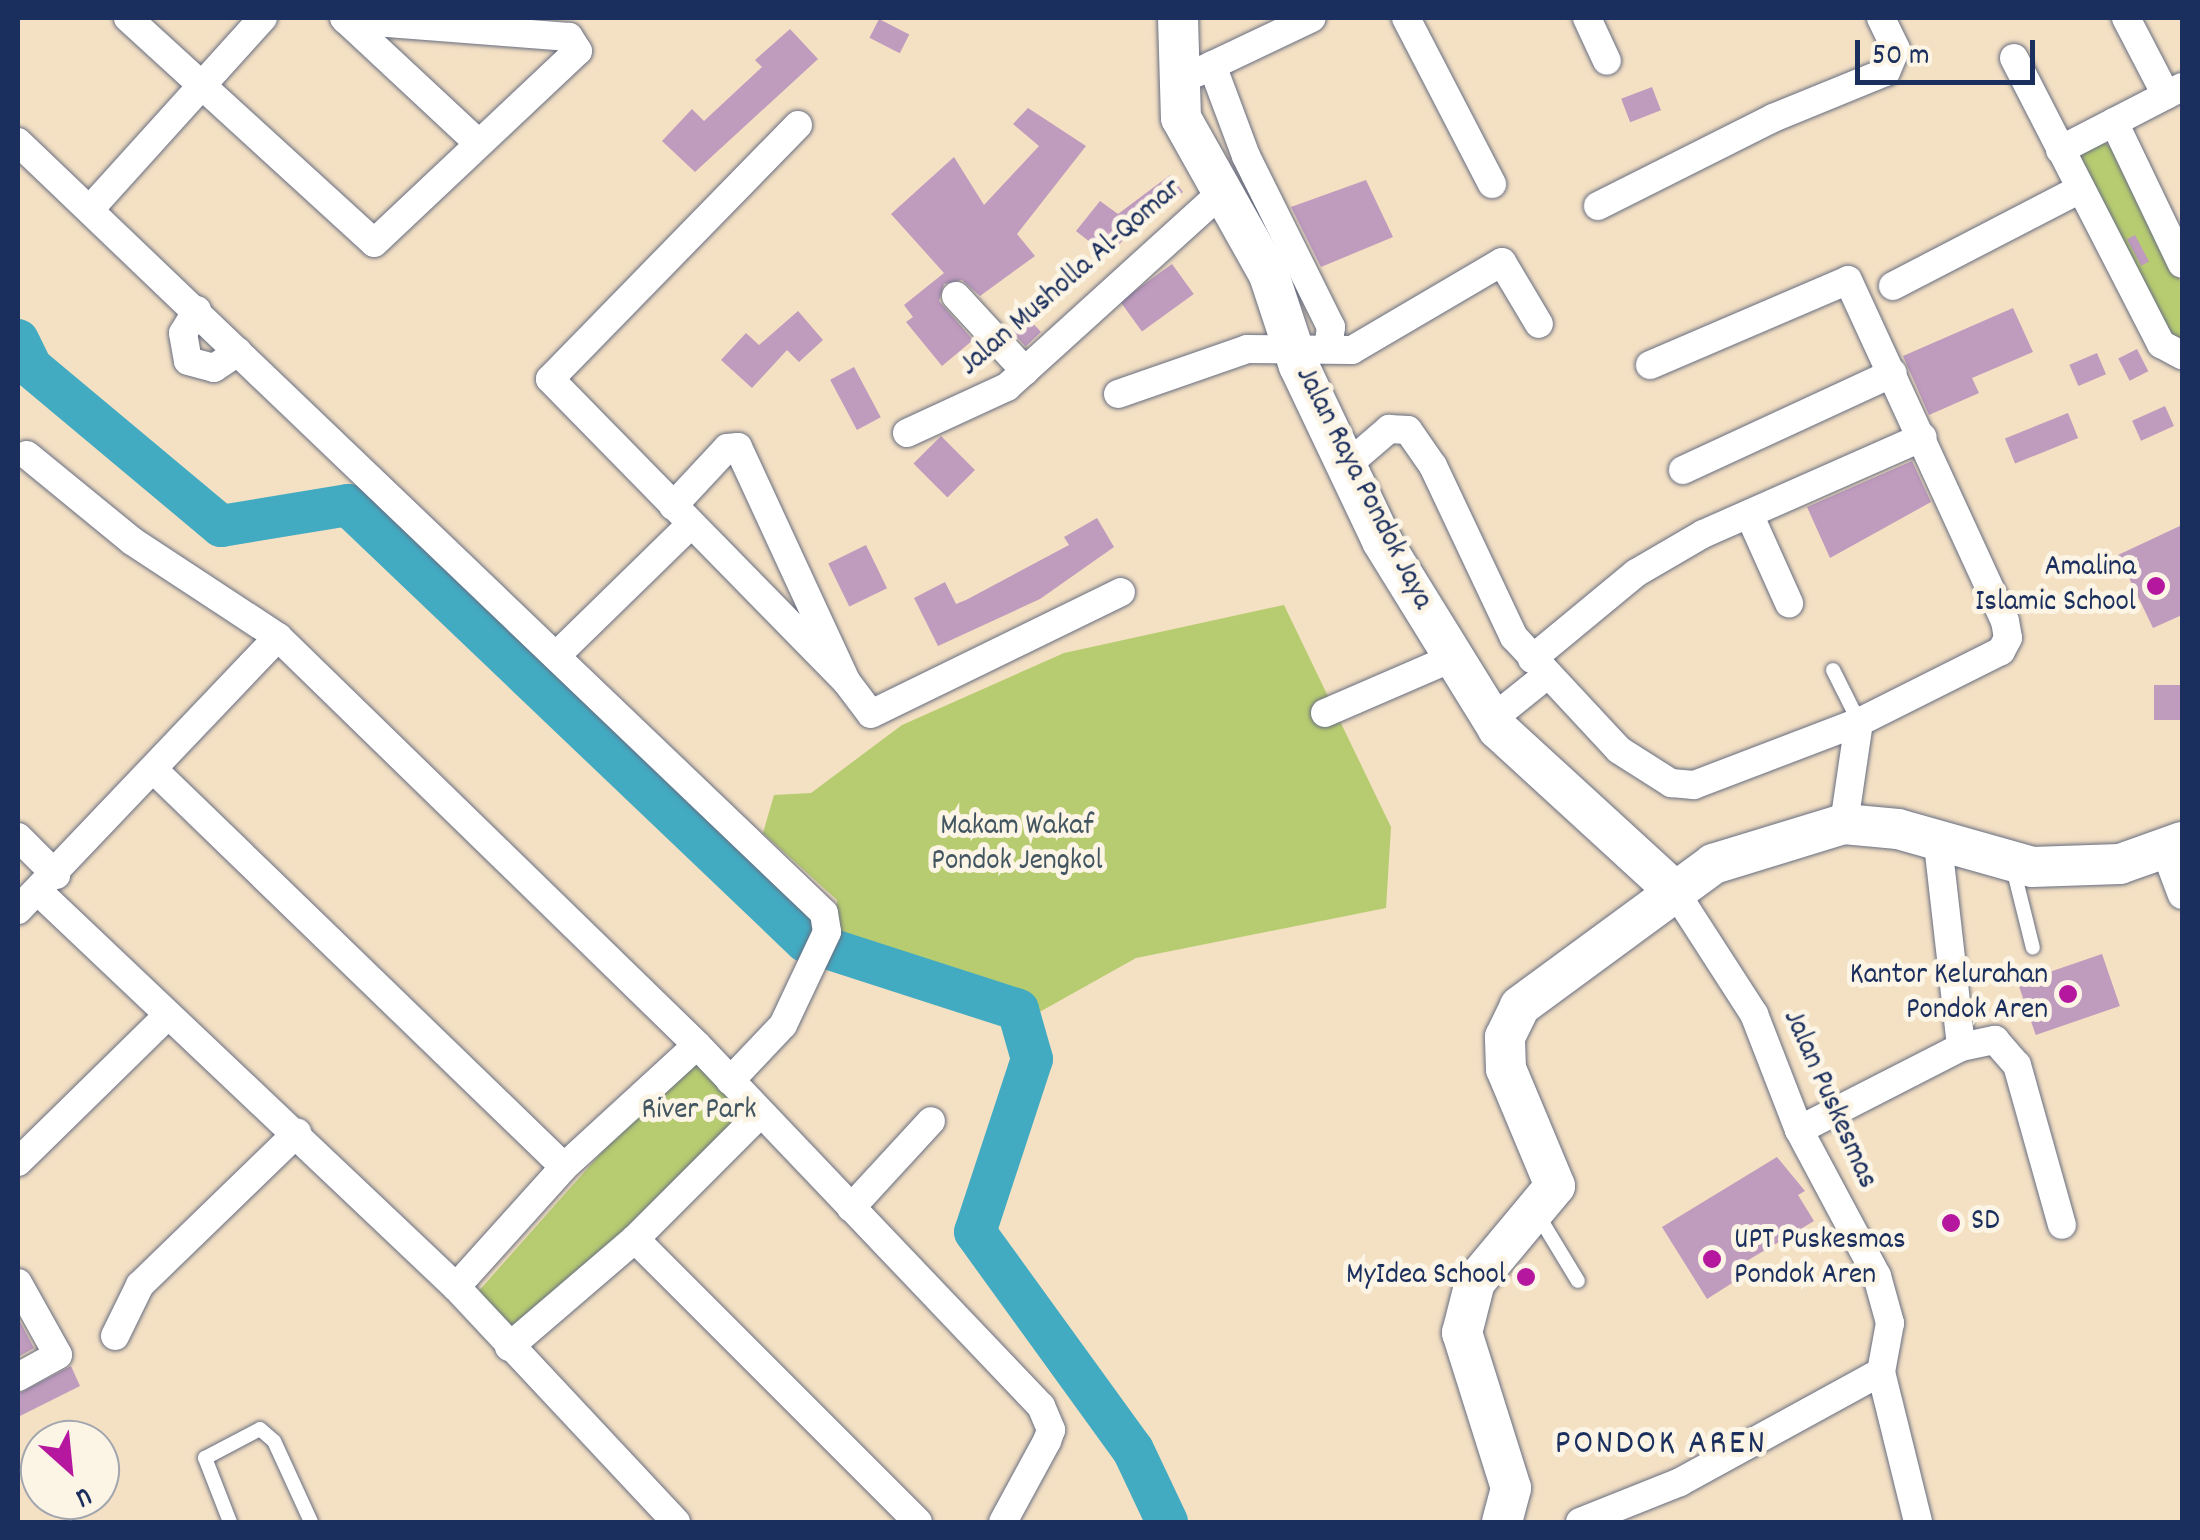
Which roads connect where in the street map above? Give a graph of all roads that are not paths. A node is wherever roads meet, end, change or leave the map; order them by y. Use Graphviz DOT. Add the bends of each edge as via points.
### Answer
graph roads {
  1 [pos="128,18"];
  2 [pos="264,18"];
  3 [pos="1178,18"];
  4 [pos="1312,18"];
  5 [pos="1406,18"];
  6 [pos="1587,18"];
  7 [pos="1881,18"];
  8 [pos="2126,18"];
  9 [pos="345,19"];
  10 [pos="2014,58"];
  11 [pos="1607,61"];
  12 [pos="1190,80"];
  13 [pos="202,82"];
  14 [pos="2174,91"];
  15 [pos="2114,122"];
  16 [pos="798,125"];
  17 [pos="18,142"];
  18 [pos="478,144"];
  19 [pos="2060,150"];
  20 [pos="1492,184"];
  21 [pos="2080,189"];
  22 [pos="1222,191"];
  23 [pos="1598,206"];
  24 [pos="92,207"];
  25 [pos="2174,225"];
  26 [pos="2182,264"];
  27 [pos="1894,286"];
  28 [pos="956,296"];
  29 [pos="196,310"];
  30 [pos="1539,324"];
  31 [pos="1309,347"];
  32 [pos="238,352"];
  33 [pos="2182,355"];
  34 [pos="1650,365"];
  35 [pos="1025,371"];
  36 [pos="1893,373"];
  37 [pos="1118,394"];
  38 [pos="907,434"];
  39 [pos="1922,437"];
  40 [pos="26,455"];
  41 [pos="1346,466"];
  42 [pos="1683,470"];
  43 [pos="1749,514"];
  44 [pos="681,516"];
  45 [pos="1121,592"];
  46 [pos="1789,603"];
  47 [pos="278,638"];
  48 [pos="559,653"];
  49 [pos="1450,658"];
  50 [pos="1540,667"];
  51 [pos="1833,670"];
  52 [pos="846,681"];
  53 [pos="1325,713"];
  54 [pos="1491,720"];
  55 [pos="1860,722"];
  56 [pos="155,770"];
  57 [pos="1848,805"];
  58 [pos="18,837"];
  59 [pos="1938,844"];
  60 [pos="2174,846"];
  61 [pos="2012,862"];
  62 [pos="48,884"];
  63 [pos="1674,890"];
  64 [pos="2182,895"];
  65 [pos="18,910"];
  66 [pos="2033,948"];
  67 [pos="168,1014"];
  68 [pos="697,1045"];
  69 [pos="1961,1047"];
  70 [pos="730,1081"];
  71 [pos="761,1113"];
  72 [pos="931,1122"];
  73 [pos="1799,1130"];
  74 [pos="297,1133"];
  75 [pos="18,1162"];
  76 [pos="564,1167"];
  77 [pos="852,1208"];
  78 [pos="1537,1214"];
  79 [pos="2062,1225"];
  80 [pos="635,1239"];
  81 [pos="1578,1281"];
  82 [pos="18,1283"];
  83 [pos="456,1287"];
  84 [pos="115,1336"];
  85 [pos="509,1347"];
  86 [pos="1881,1372"];
  87 [pos="18,1377"];
  88 [pos="230,1522"];
  89 [pos="312,1522"];
  90 [pos="676,1522"];
  91 [pos="918,1522"];
  92 [pos="1003,1522"];
  93 [pos="1504,1522"];
  94 [pos="1580,1522"];
  95 [pos="1918,1522"];
  1 -- 13 [label="street"];
  2 -- 13 [label="street"];
  3 -- 12 [label="main road, Jalan Raya Pondok Jaya"];
  4 -- 12 [label="street"];
  5 -- 20 [label="street"];
  6 -- 11 [label="street"];
  7 -- 23 [label="street" via="1896,50 1886,72 1773,118"];
  8 -- 14 [label="street"];
  9 -- 18 [label="street"];
  9 -- 18 [label="street" via="569,37 578,52 574,60"];
  10 -- 19 [label="street"];
  12 -- 22 [label="main road, Jalan Raya Pondok Jaya" via="1193,142"];
  12 -- 31 [label="street" via="1246,156 1331,327"];
  13 -- 18 [label="street" via="374,244"];
  13 -- 24 [label="street"];
  14 -- 15 [label="street"];
  15 -- 19 [label="street"];
  15 -- 25 [label="street"];
  16 -- 44 [label="street" via="550,379"];
  17 -- 24 [label="street"];
  19 -- 21 [label="street"];
  21 -- 27 [label="street"];
  21 -- 33 [label="street" via="2161,344"];
  22 -- 31 [label="main road, Jalan Raya Pondok Jaya"];
  22 -- 35 [label="street, Jalan Musholla Al-Qomar"];
  24 -- 29 [label="street"];
  25 -- 26 [label="street"];
  28 -- 35 [label="street"];
  29 -- 32 [label="street"];
  29 -- 32 [label="street" via="183,333 188,361 214,368"];
  30 -- 31 [label="street" via="1502,262 1352,350"];
  31 -- 37 [label="street" via="1247,349"];
  31 -- 41 [label="main road, Jalan Raya Pondok Jaya"];
  32 -- 48 [label="street"];
  34 -- 36 [label="street" via="1848,280"];
  35 -- 38 [label="street, Jalan Musholla Al-Qomar" via="986,402 937,416"];
  36 -- 39 [label="street"];
  36 -- 42 [label="street"];
  39 -- 43 [label="street"];
  39 -- 55 [label="street" via="2008,638 2002,651"];
  40 -- 47 [label="street" via="132,541"];
  41 -- 49 [label="main road, Jalan Raya Pondok Jaya"];
  41 -- 50 [label="street" via="1390,429 1408,430 1433,466 1495,600"];
  43 -- 46 [label="street"];
  43 -- 50 [label="street" via="1636,573"];
  44 -- 48 [label="street"];
  44 -- 52 [label="street"];
  44 -- 52 [label="street" via="727,448 738,447"];
  45 -- 52 [label="street" via="880,714 864,708"];
  47 -- 56 [label="street"];
  47 -- 68 [label="street"];
  48 -- 70 [label="street" via="824,913 827,932 793,1007"];
  49 -- 53 [label="street"];
  49 -- 54 [label="main road, Jalan Raya Pondok Jaya"];
  50 -- 54 [label="street"];
  50 -- 55 [label="street" via="1619,750 1671,783 1694,785"];
  51 -- 55 [label="lane"];
  54 -- 63 [label="main road, Jalan Raya Pondok Jaya" via="1546,780"];
  55 -- 57 [label="street"];
  56 -- 62 [label="street"];
  56 -- 76 [label="street"];
  57 -- 59 [label="main road"];
  57 -- 63 [label="main road"];
  58 -- 62 [label="street"];
  59 -- 61 [label="main road"];
  59 -- 69 [label="street"];
  60 -- 61 [label="main road" via="2120,864"];
  60 -- 64 [label="street"];
  61 -- 66 [label="lane"];
  62 -- 65 [label="street"];
  62 -- 67 [label="street"];
  63 -- 73 [label="street, Jalan Puskesmas" via="1754,1014"];
  63 -- 78 [label="main road" via="1520,1006 1510,1022 1506,1069 1554,1176 1551,1196"];
  67 -- 74 [label="street"];
  67 -- 75 [label="street"];
  68 -- 70 [label="street"];
  68 -- 76 [label="street"];
  69 -- 73 [label="street"];
  69 -- 79 [label="street" via="1995,1040 2017,1064"];
  70 -- 71 [label="street"];
  71 -- 77 [label="street"];
  71 -- 80 [label="street"];
  72 -- 77 [label="street"];
  73 -- 86 [label="street, Jalan Puskesmas" via="1886,1299 1890,1323"];
  74 -- 83 [label="street"];
  74 -- 84 [label="street" via="140,1286"];
  76 -- 83 [label="street"];
  77 -- 92 [label="street" via="1048,1418 1048,1441"];
  78 -- 81 [label="lane"];
  78 -- 93 [label="main road" via="1475,1282 1464,1312 1462,1333 1510,1488"];
  80 -- 85 [label="street"];
  80 -- 91 [label="street"];
  82 -- 87 [label="street" via="58,1355"];
  83 -- 85 [label="street"];
  85 -- 90 [label="street"];
  86 -- 94 [label="street" via="1680,1482"];
  86 -- 95 [label="street, Jalan Puskesmas"];
  88 -- 89 [label="lane" via="205,1458 260,1428 274,1441"];
}
